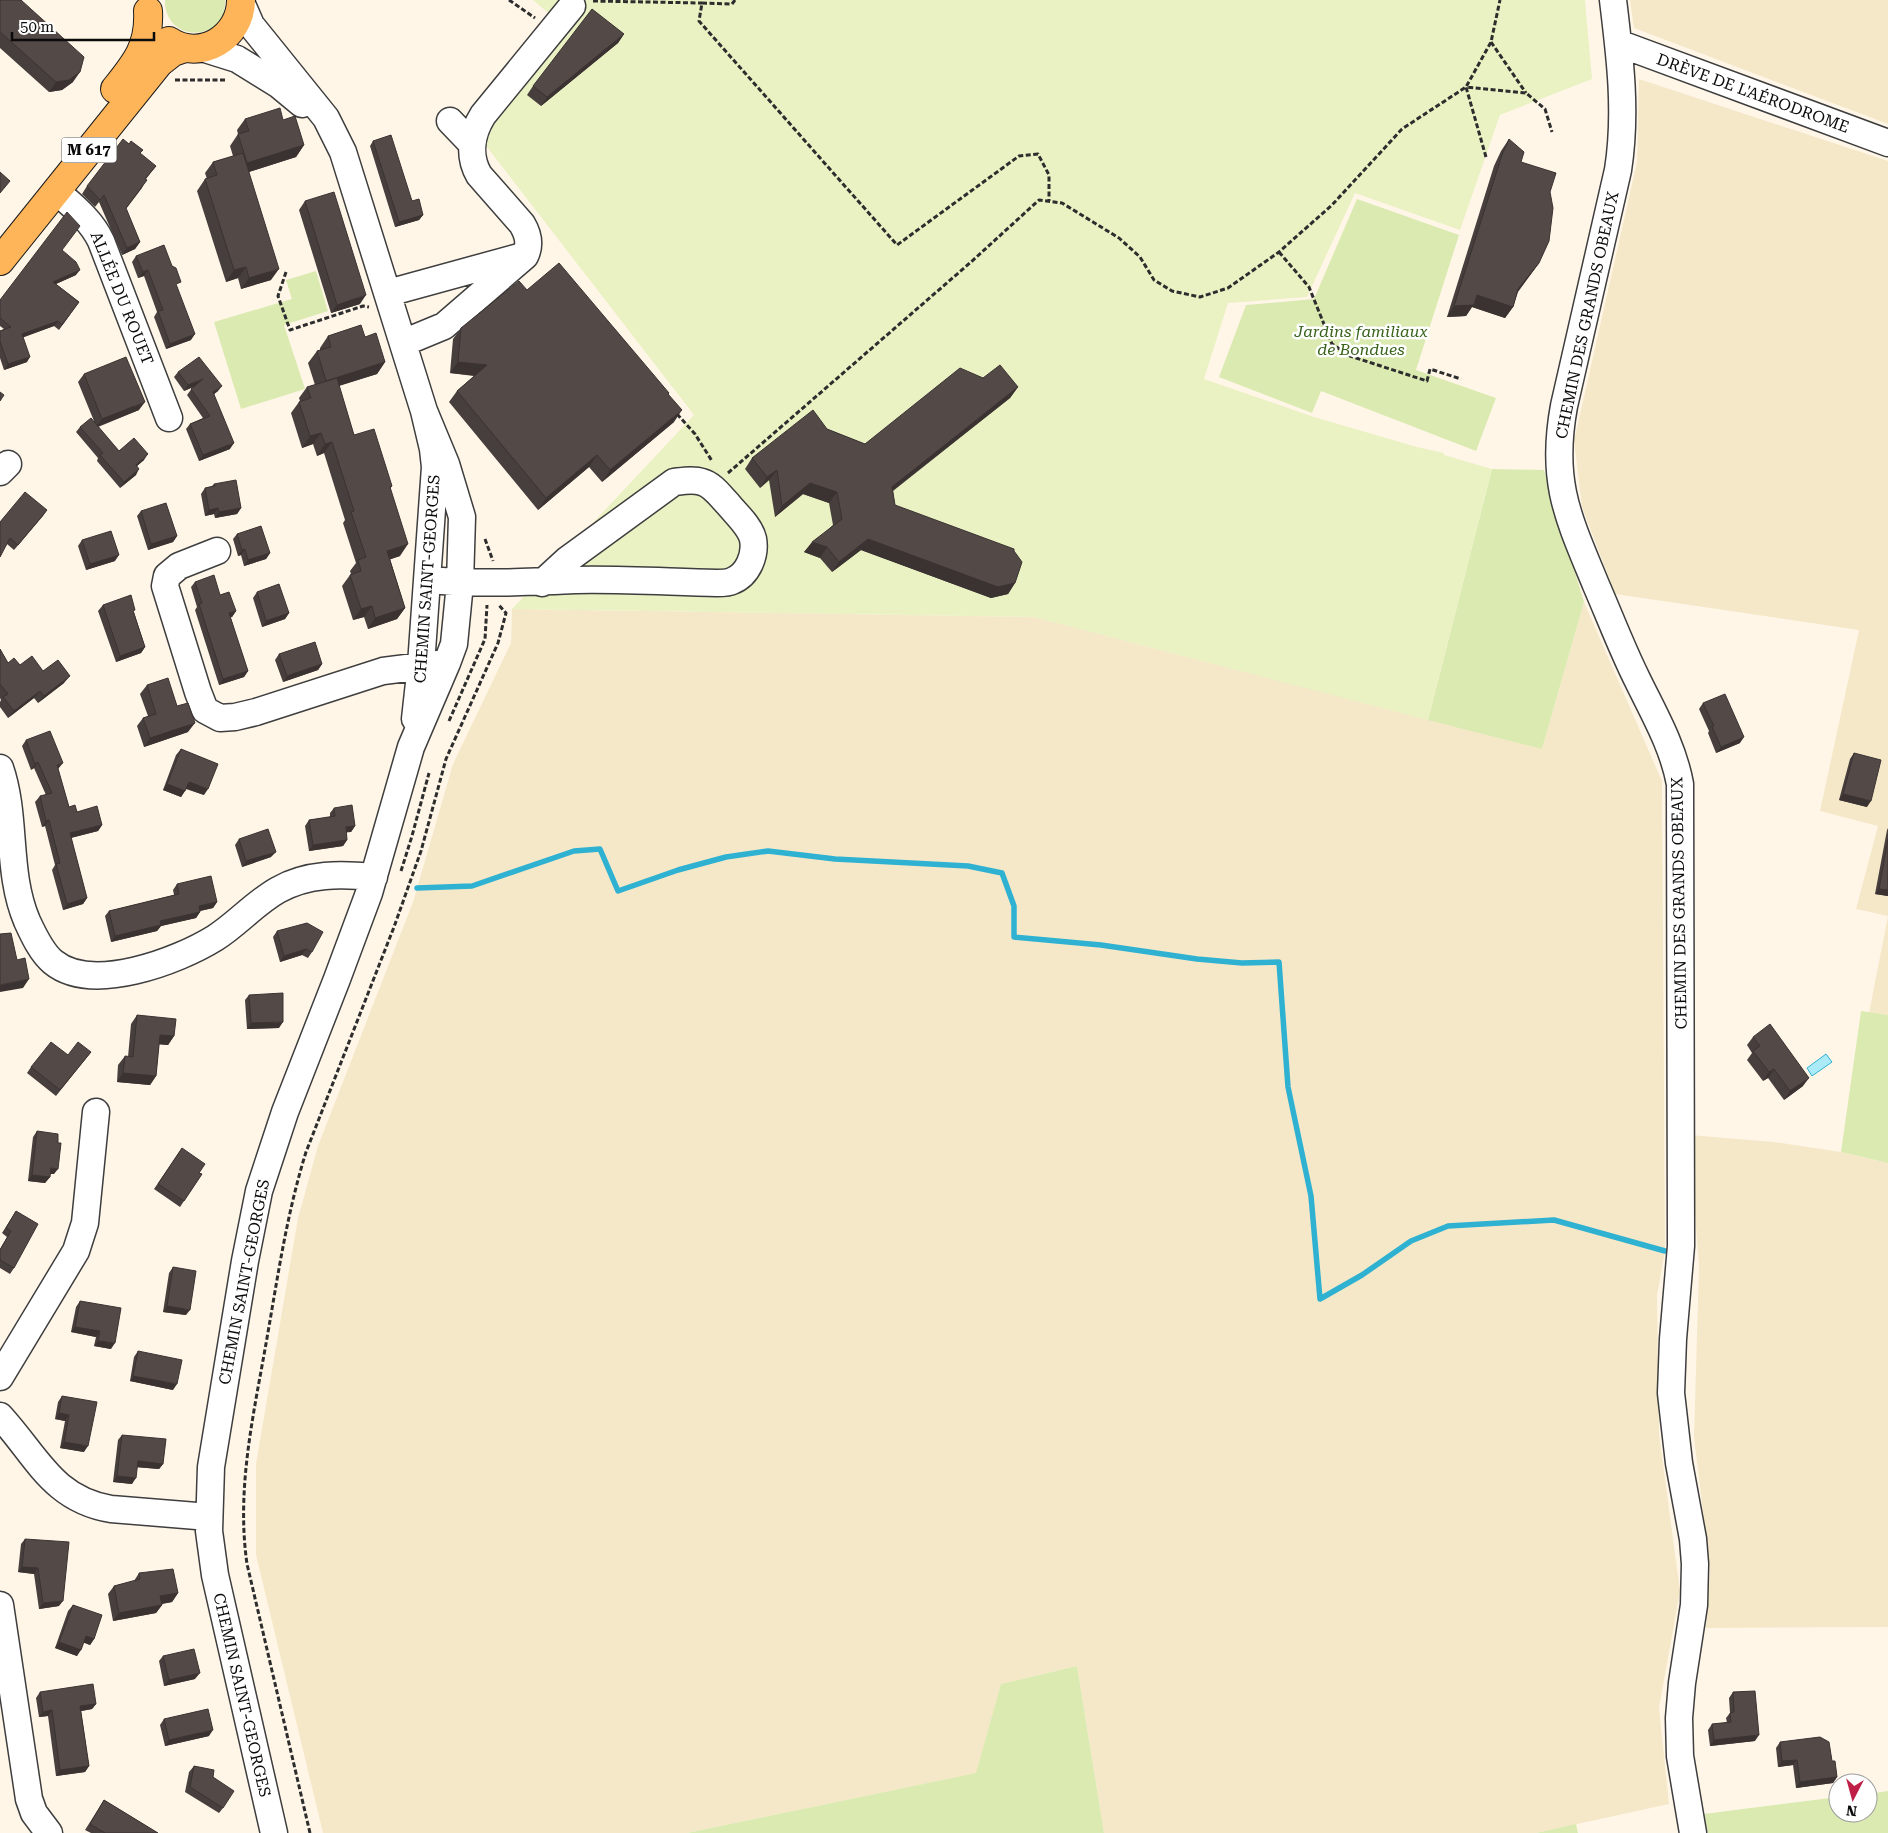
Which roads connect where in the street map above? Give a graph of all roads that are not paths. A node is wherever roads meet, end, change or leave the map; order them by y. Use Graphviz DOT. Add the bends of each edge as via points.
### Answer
graph roads {
  1 [pos="1613,0"];
  2 [pos="241,1"];
  3 [pos="148,4"];
  4 [pos="572,6"];
  5 [pos="1618,43"];
  6 [pos="194,48"];
  7 [pos="450,122"];
  8 [pos="1888,143"];
  9 [pos="472,144"];
  10 [pos="343,152"];
  11 [pos="56,191"];
  12 [pos="0,238"];
  13 [pos="525,256"];
  14 [pos="0,261"];
  15 [pos="390,300"];
  16 [pos="403,343"];
  17 [pos="424,411"];
  18 [pos="169,418"];
  19 [pos="217,551"];
  20 [pos="427,580"];
  21 [pos="460,582"];
  22 [pos="542,583"];
  23 [pos="447,663"];
  24 [pos="421,665"];
  25 [pos="411,748"];
  26 [pos="0,768"];
  27 [pos="374,876"];
  28 [pos="96,1112"];
  29 [pos="0,1377"];
  30 [pos="0,1416"];
  31 [pos="209,1517"];
  32 [pos="0,1605"];
  33 [pos="7,1698"];
  34 [pos="49,1833"];
  35 [pos="274,1833"];
  36 [pos="1693,1833"];
  1 -- 5 [label="street, CHEMIN DES GRANDS OBEAUX"];
  2 -- 6 [label="main road" via="239,16 222,40"];
  2 -- 10 [label="street, CHEMIN SAINT-GEORGES" via="250,25 326,118"];
  3 -- 6 [label="main road" via="153,24 161,35 172,43"];
  3 -- 12 [label="main road, M 617" via="147,37 138,58"];
  4 -- 9 [label="street" via="483,115"];
  5 -- 8 [label="street, DRÈVE DE L'AÉRODROME"];
  5 -- 36 [label="street, CHEMIN DES GRANDS OBEAUX" via="1623,109 1621,153 1564,406 1558,461 1569,520 1626,656 1671,748 1680,784 1681,1239 1672,1339 1671,1393 1695,1564 1694,1612 1678,1718 1680,1756"];
  6 -- 10 [label="street, CHEMIN SAINT-GEORGES" via="233,56 279,85 302,104"];
  6 -- 11 [label="main road, M 617" via="169,55"];
  7 -- 9 [label="street"];
  9 -- 13 [label="street" via="474,167 526,232"];
  10 -- 15 [label="street, CHEMIN SAINT-GEORGES"];
  11 -- 14 [label="main road, M 617"];
  11 -- 18 [label="street, ALLÉE DU ROUET" via="88,220 98,234"];
  13 -- 15 [label="street"];
  13 -- 16 [label="street" via="444,326"];
  15 -- 16 [label="street, CHEMIN SAINT-GEORGES"];
  16 -- 17 [label="street, CHEMIN SAINT-GEORGES"];
  17 -- 20 [label="street, CHEMIN SAINT-GEORGES" via="435,467"];
  17 -- 21 [label="street, CHEMIN SAINT-GEORGES" via="446,464 462,517"];
  19 -- 24 [label="street" via="179,566 167,576 165,586 205,710 220,718 235,717 383,671"];
  20 -- 21 [label="street"];
  20 -- 24 [label="street, CHEMIN SAINT-GEORGES"];
  21 -- 22 [label="street"];
  21 -- 23 [label="street, CHEMIN SAINT-GEORGES" via="455,636"];
  22 -- 22 [label="street" via="576,580 731,582 742,576 752,558 753,538 718,483 674,482 567,560"];
  23 -- 24 [label="street"];
  23 -- 25 [label="street, CHEMIN SAINT-GEORGES"];
  24 -- 25 [label="street, CHEMIN SAINT-GEORGES"];
  25 -- 27 [label="street, CHEMIN SAINT-GEORGES"];
  26 -- 27 [label="street" via="9,806 16,885 27,920 53,962 66,970 97,975 137,970 216,938 262,900 292,883 329,874"];
  27 -- 31 [label="street, CHEMIN SAINT-GEORGES" via="284,1112 259,1191 215,1434"];
  28 -- 29 [label="street" via="81,1239"];
  30 -- 31 [label="street" via="50,1479 81,1501 111,1509"];
  31 -- 35 [label="street, CHEMIN SAINT-GEORGES" via="220,1600"];
  32 -- 33 [label="street"];
  33 -- 34 [label="street" via="29,1799 34,1813"];
}
